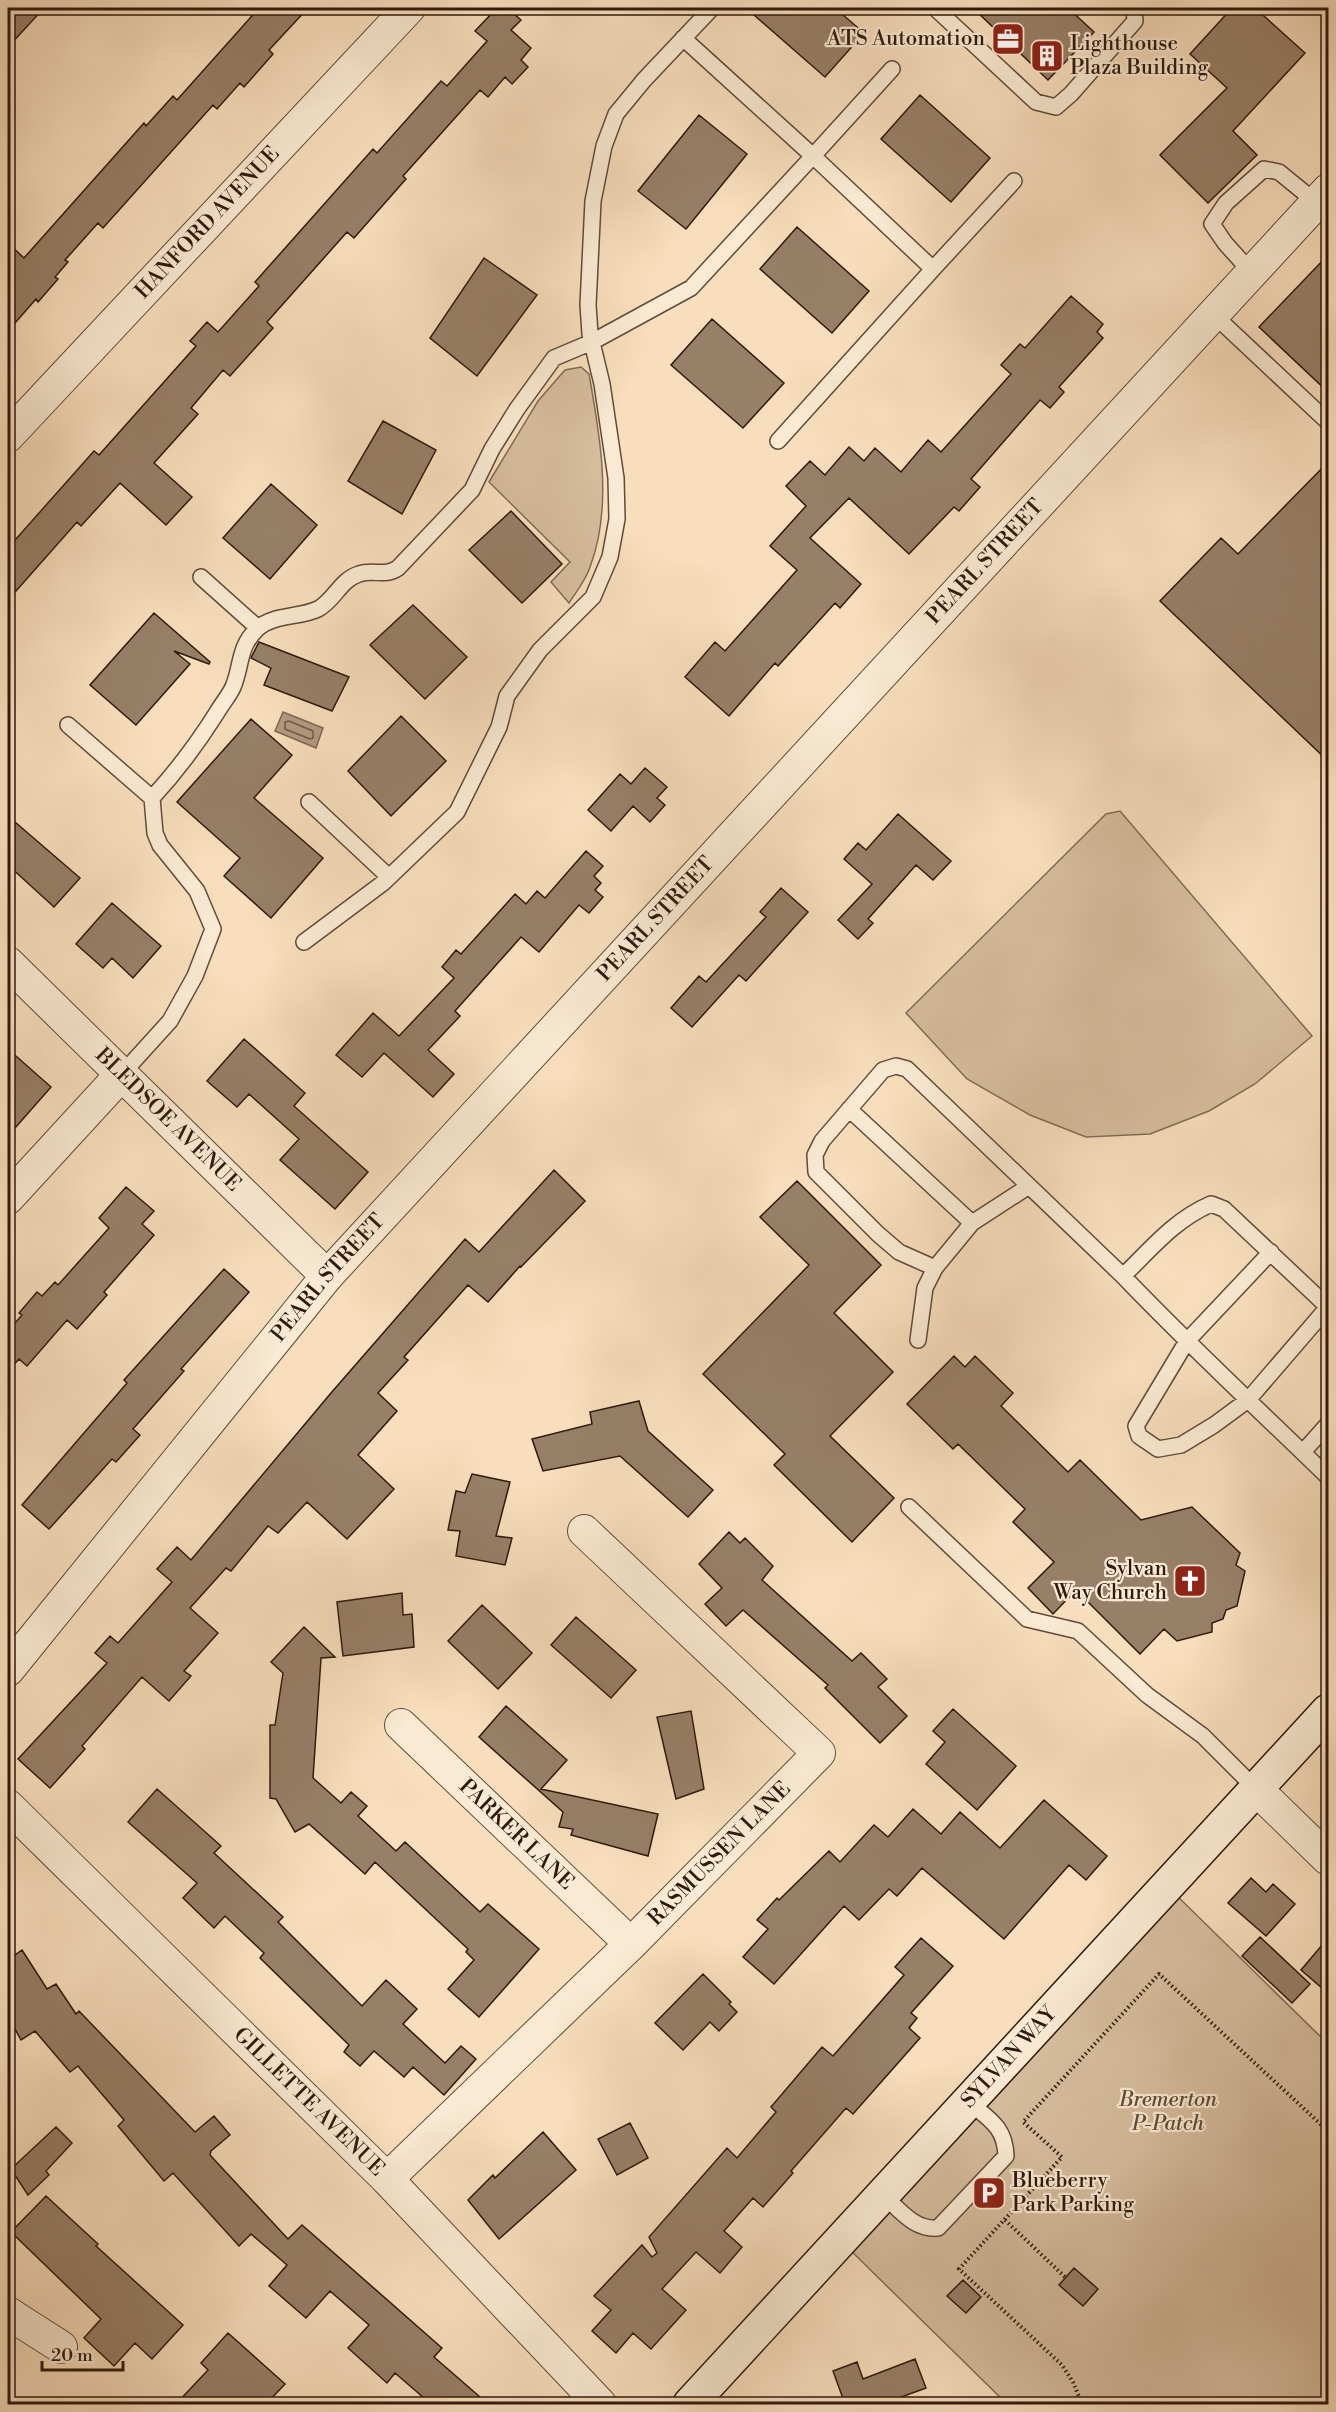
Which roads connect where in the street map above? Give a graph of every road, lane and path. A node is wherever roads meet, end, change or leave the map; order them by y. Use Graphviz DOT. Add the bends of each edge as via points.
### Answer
graph roads {
  1 [pos="409,8"];
  2 [pos="712,8"];
  3 [pos="934,8"];
  4 [pos="1134,8"];
  5 [pos="683,38"];
  6 [pos="892,69"];
  7 [pos="813,156"];
  8 [pos="1014,182"];
  9 [pos="1323,197"];
  10 [pos="933,269"];
  11 [pos="1252,273"];
  12 [pos="1214,315"];
  13 [pos="592,342"];
  14 [pos="1329,422"];
  15 [pos="8,436"];
  16 [pos="778,441"];
  17 [pos="201,577"];
  18 [pos="258,628"];
  19 [pos="68,725"];
  20 [pos="152,798"];
  21 [pos="309,802"];
  22 [pos="389,877"];
  23 [pos="304,942"];
  24 [pos="8,963"];
  25 [pos="122,1075"];
  26 [pos="849,1109"];
  27 [pos="1029,1186"];
  28 [pos="8,1198"];
  29 [pos="972,1223"];
  30 [pos="1271,1252"];
  31 [pos="935,1268"];
  32 [pos="327,1276"];
  33 [pos="1123,1276"];
  34 [pos="918,1340"];
  35 [pos="1187,1341"];
  36 [pos="1248,1400"];
  37 [pos="1329,1424"];
  38 [pos="1303,1452"];
  39 [pos="1329,1477"];
  40 [pos="909,1507"];
  41 [pos="584,1531"];
  42 [pos="8,1670"];
  43 [pos="1329,1711"];
  44 [pos="401,1725"];
  45 [pos="1257,1790"];
  46 [pos="8,1806"];
  47 [pos="1329,1859"];
  48 [pos="630,1944"];
  49 [pos="969,2102"];
  50 [pos="1329,2131"];
  51 [pos="387,2179"];
  52 [pos="883,2195"];
  53 [pos="1005,2220"];
  54 [pos="1065,2277"];
  55 [pos="8,2313"];
  56 [pos="61,2348"];
  57 [pos="600,2404"];
  58 [pos="690,2404"];
  59 [pos="1082,2404"];
  1 -- 15 [label="street, HANFORD AVENUE"];
  2 -- 5 [label="lane"];
  3 -- 4 [label="lane" via="1036,102 1056,107 1135,21"];
  5 -- 7 [label="lane"];
  5 -- 13 [label="lane" via="616,114 604,146 593,201 588,305"];
  6 -- 7 [label="lane"];
  7 -- 10 [label="lane"];
  7 -- 13 [label="lane" via="692,288"];
  8 -- 10 [label="lane"];
  9 -- 11 [label="street, PEARL STREET"];
  9 -- 11 [label="lane" via="1279,172 1264,169 1226,203 1212,224"];
  10 -- 16 [label="lane"];
  11 -- 12 [label="street, PEARL STREET"];
  12 -- 14 [label="lane"];
  12 -- 32 [label="street, PEARL STREET"];
  13 -- 18 [label="lane" via="563,353 547,366 492,449 472,490 398,568 384,574 361,573 346,580 321,608"];
  13 -- 22 [label="lane" via="616,478 617,519 610,557 593,597 540,650 507,696 499,728 457,812"];
  17 -- 18 [label="lane"];
  18 -- 20 [label="lane" via="243,647 233,687 195,746"];
  19 -- 20 [label="lane"];
  20 -- 25 [label="lane" via="160,845 197,891 213,929 195,976 170,1021"];
  21 -- 22 [label="lane"];
  22 -- 23 [label="lane"];
  24 -- 25 [label="street, BLEDSOE AVENUE"];
  25 -- 28 [label="street"];
  25 -- 32 [label="street, BLEDSOE AVENUE"];
  26 -- 27 [label="lane" via="883,1070 896,1066 907,1069"];
  26 -- 29 [label="lane"];
  26 -- 31 [label="lane" via="822,1141 815,1155 816,1172 899,1252"];
  27 -- 29 [label="lane"];
  27 -- 33 [label="lane"];
  29 -- 31 [label="lane"];
  30 -- 33 [label="lane" via="1224,1209 1211,1204 1172,1227"];
  30 -- 35 [label="lane"];
  30 -- 36 [label="lane" via="1329,1307"];
  31 -- 34 [label="lane" via="925,1288"];
  32 -- 42 [label="street, PEARL STREET"];
  33 -- 35 [label="lane"];
  35 -- 36 [label="lane"];
  35 -- 36 [label="lane" via="1136,1426 1139,1436 1158,1449 1181,1445"];
  36 -- 38 [label="lane"];
  37 -- 38 [label="lane"];
  38 -- 39 [label="lane"];
  40 -- 45 [label="lane" via="1027,1619 1078,1631 1147,1695 1203,1736"];
  41 -- 48 [label="street, RASMUSSEN LANE" via="819,1753"];
  43 -- 45 [label="main road, SYLVAN WAY"];
  44 -- 48 [label="street, PARKER LANE"];
  45 -- 47 [label="street"];
  45 -- 49 [label="main road, SYLVAN WAY"];
  46 -- 51 [label="street, GILLETTE AVENUE"];
  48 -- 51 [label="street, RASMUSSEN LANE"];
  49 -- 52 [label="main road, SYLVAN WAY"];
  49 -- 52 [label="lane" via="999,2128 1006,2141 1006,2156 938,2228 927,2229 914,2223"];
  50 -- 53 [label="path" via="1159,1974 1023,2122 1062,2157"];
  51 -- 57 [label="street, GILLETTE AVENUE"];
  52 -- 58 [label="main road, SYLVAN WAY"];
  53 -- 54 [label="path"];
  53 -- 59 [label="path" via="959,2269 1062,2366"];
  55 -- 56 [label="street"];
}
